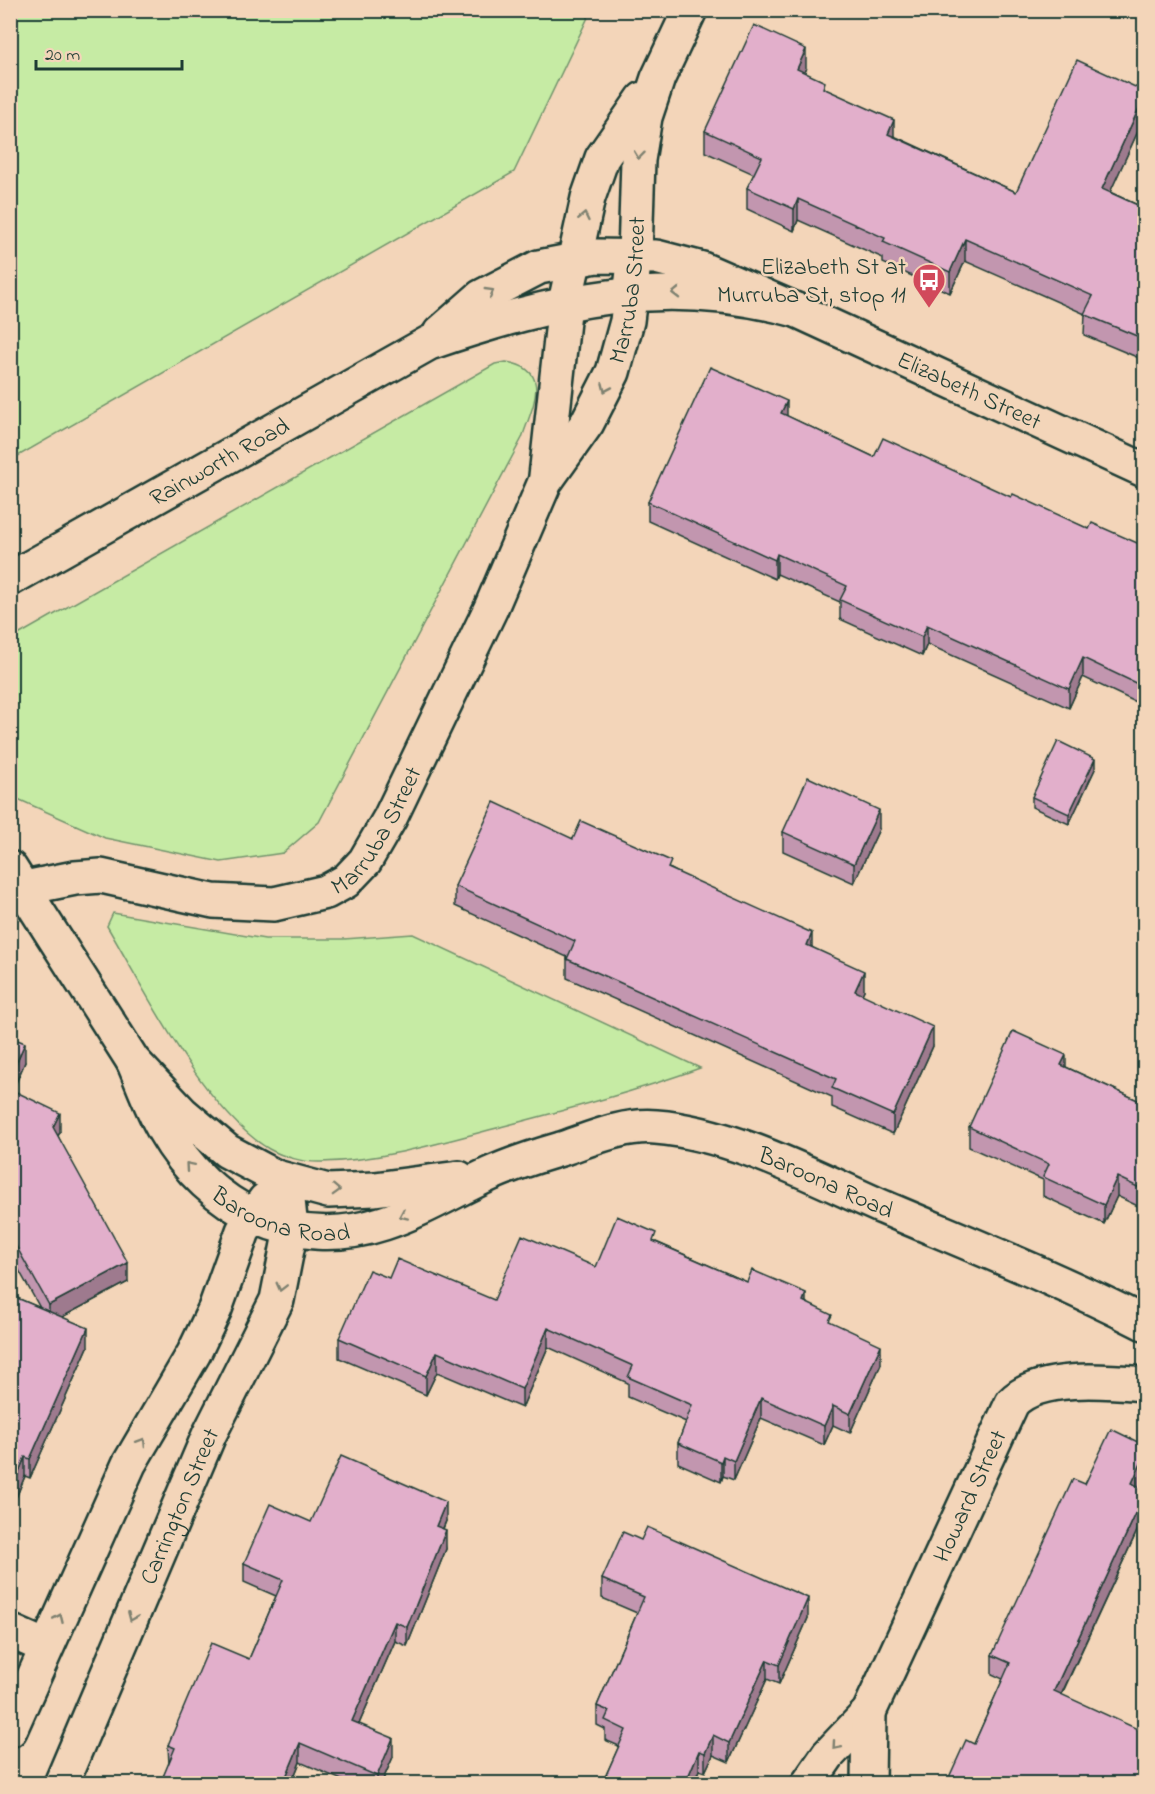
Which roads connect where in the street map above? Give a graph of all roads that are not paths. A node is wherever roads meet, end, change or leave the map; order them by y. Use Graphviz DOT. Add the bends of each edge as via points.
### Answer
graph roads {
  1 [pos="690,10"];
  2 [pos="658,78"];
  3 [pos="635,255"];
  4 [pos="576,258"];
  5 [pos="630,294"];
  6 [pos="565,303"];
  7 [pos="796,310"];
  8 [pos="429,343"];
  9 [pos="1144,470"];
  10 [pos="545,482"];
  11 [pos="10,579"];
  12 [pos="18,878"];
  13 [pos="133,1061"];
  14 [pos="494,1172"];
  15 [pos="286,1181"];
  16 [pos="252,1216"];
  17 [pos="291,1229"];
  18 [pos="1144,1323"];
  19 [pos="1144,1384"];
  20 [pos="10,1631"];
  21 [pos="46,1647"];
  22 [pos="868,1712"];
  23 [pos="10,1730"];
  24 [pos="61,1784"];
  25 [pos="808,1784"];
  26 [pos="868,1784"];
  1 -- 2 [label="street, Marruba Street"];
  2 -- 3 [label="street, Marruba Street, one-way" via="645,117 638,160"];
  4 -- 2 [label="street, Marruba Street, one-way" via="599,165"];
  3 -- 4 [label="street, Elizabeth Street"];
  3 -- 5 [label="street, Marruba Street"];
  3 -- 7 [label="street, Elizabeth Street" via="702,269"];
  4 -- 6 [label="street, Marruba Street"];
  8 -- 4 [label="street, Rainworth Road, one-way" via="481,297 510,280 538,267"];
  5 -- 6 [label="street, Elizabeth Street"];
  7 -- 5 [label="street, Elizabeth Street, one-way" via="720,294"];
  5 -- 10 [label="street, Marruba Street, one-way" via="621,347 604,392 588,423"];
  6 -- 8 [label="street, Rainworth Road"];
  6 -- 10 [label="street, Marruba Street"];
  7 -- 9 [label="street, Elizabeth Street"];
  8 -- 11 [label="street, Rainworth Road"];
  10 -- 12 [label="street, Marruba Street" via="491,608 390,818 365,861 346,881 312,896 255,904 213,901 101,876"];
  12 -- 13 [label="street, Baroona Road"];
  13 -- 15 [label="street, Baroona Road" via="215,1142 244,1162"];
  16 -- 13 [label="street, Baroona Road, one-way" via="215,1192 183,1158 161,1125"];
  15 -- 14 [label="street, Baroona Road, one-way" via="328,1191 355,1191"];
  14 -- 17 [label="street, Baroona Road, one-way" via="405,1215 366,1228 334,1232"];
  14 -- 18 [label="street, Baroona Road" via="625,1129 652,1126 693,1132 858,1196"];
  15 -- 16 [label="street"];
  15 -- 17 [label="street, Carrington Street"];
  16 -- 17 [label="street, Baroona Road"];
  21 -- 16 [label="street, one-way" via="129,1464 194,1353"];
  17 -- 24 [label="street, Carrington Street, one-way" via="275,1306 209,1435"];
  19 -- 22 [label="street, Howard Street" via="1048,1385 1025,1392 1012,1403"];
  20 -- 21 [label="street"];
  21 -- 23 [label="street"];
  22 -- 25 [label="street, Howard Street, one-way" via="828,1755"];
  22 -- 26 [label="street, Howard Street"];
}
